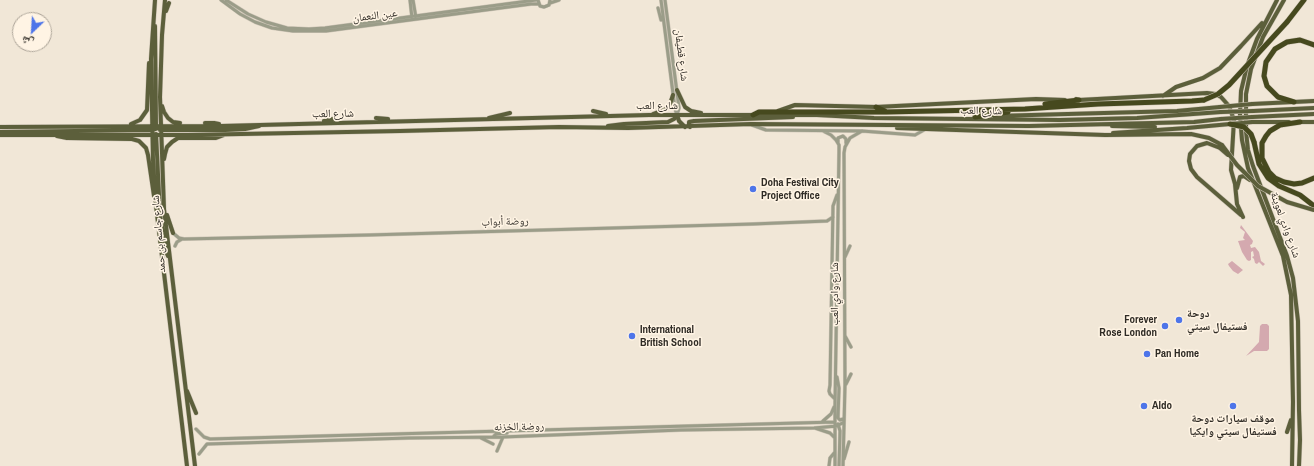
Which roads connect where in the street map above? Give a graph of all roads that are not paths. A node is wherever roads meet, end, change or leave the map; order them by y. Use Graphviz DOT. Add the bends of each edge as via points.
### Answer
graph roads {
  1 [pos="155,0"];
  2 [pos="221,0"];
  3 [pos="226,0"];
  4 [pos="410,0"];
  5 [pos="413,0"];
  6 [pos="537,0"];
  7 [pos="559,0"];
  8 [pos="660,0"];
  9 [pos="665,0"];
  10 [pos="1277,0"];
  11 [pos="1284,0"];
  12 [pos="1304,0"];
  13 [pos="550,1"];
  14 [pos="167,2"];
  15 [pos="539,4"];
  16 [pos="658,8"];
  17 [pos="1270,13"];
  18 [pos="154,17"];
  19 [pos="414,18"];
  20 [pos="664,28"];
  21 [pos="1314,45"];
  22 [pos="151,59"];
  23 [pos="677,90"];
  24 [pos="673,95"];
  25 [pos="1163,96"];
  26 [pos="160,97"];
  27 [pos="1080,100"];
  28 [pos="1314,101"];
  29 [pos="1294,102"];
  30 [pos="876,107"];
  31 [pos="1014,108"];
  32 [pos="1314,108"];
  33 [pos="1025,109"];
  34 [pos="593,111"];
  35 [pos="776,112"];
  36 [pos="886,112"];
  37 [pos="510,113"];
  38 [pos="1314,114"];
  39 [pos="614,115"];
  40 [pos="649,115"];
  41 [pos="677,115"];
  42 [pos="719,115"];
  43 [pos="753,115"];
  44 [pos="817,115"];
  45 [pos="975,117"];
  46 [pos="376,118"];
  47 [pos="333,119"];
  48 [pos="480,120"];
  49 [pos="965,120"];
  50 [pos="402,121"];
  51 [pos="1300,122"];
  52 [pos="1314,122"];
  53 [pos="316,123"];
  54 [pos="267,124"];
  55 [pos="751,124"];
  56 [pos="1096,124"];
  57 [pos="1230,124"];
  58 [pos="1,126"];
  59 [pos="98,126"];
  60 [pos="222,126"];
  61 [pos="861,126"];
  62 [pos="688,127"];
  63 [pos="604,128"];
  64 [pos="156,130"];
  65 [pos="924,130"];
  66 [pos="1163,130"];
  67 [pos="823,131"];
  68 [pos="0,132"];
  69 [pos="862,132"];
  70 [pos="55,134"];
  71 [pos="226,134"];
  72 [pos="0,135"];
  73 [pos="1105,135"];
  74 [pos="839,146"];
  75 [pos="1221,146"];
  76 [pos="845,147"];
  77 [pos="1314,178"];
  78 [pos="1254,184"];
  79 [pos="164,187"];
  80 [pos="838,193"];
  81 [pos="1236,195"];
  82 [pos="156,204"];
  83 [pos="1314,206"];
  84 [pos="164,209"];
  85 [pos="1314,210"];
  86 [pos="833,217"];
  87 [pos="827,221"];
  88 [pos="833,225"];
  89 [pos="173,233"];
  90 [pos="184,239"];
  91 [pos="832,244"];
  92 [pos="175,246"];
  93 [pos="850,246"];
  94 [pos="837,252"];
  95 [pos="844,259"];
  96 [pos="170,260"];
  97 [pos="831,327"];
  98 [pos="836,334"];
  99 [pos="844,335"];
  100 [pos="851,347"];
  101 [pos="836,373"];
  102 [pos="851,374"];
  103 [pos="845,385"];
  104 [pos="186,390"];
  105 [pos="835,400"];
  106 [pos="835,406"];
  107 [pos="196,413"];
  108 [pos="1293,416"];
  109 [pos="844,418"];
  110 [pos="821,422"];
  111 [pos="835,422"];
  112 [pos="844,422"];
  113 [pos="790,423"];
  114 [pos="837,426"];
  115 [pos="791,428"];
  116 [pos="814,428"];
  117 [pos="196,429"];
  118 [pos="512,431"];
  119 [pos="1287,432"];
  120 [pos="480,437"];
  121 [pos="493,437"];
  122 [pos="504,437"];
  123 [pos="835,438"];
  124 [pos="204,440"];
  125 [pos="849,442"];
  126 [pos="207,444"];
  127 [pos="493,444"];
  128 [pos="496,450"];
  129 [pos="835,452"];
  130 [pos="199,454"];
  131 [pos="843,460"];
  132 [pos="187,466"];
  133 [pos="195,466"];
  134 [pos="829,466"];
  135 [pos="835,466"];
  136 [pos="839,466"];
  137 [pos="843,466"];
  138 [pos="1292,466"];
  139 [pos="1299,466"];
  1 -- 18 [label="main road, شارع جاسم بن حمد"];
  2 -- 19 [label="street, عين النعمان" via="255,22 287,31 326,31"];
  3 -- 19 [label="street, عين النعمان" via="260,20 287,28 325,28"];
  4 -- 19 [label="street"];
  5 -- 19 [label="street"];
  6 -- 15 [label="street"];
  6 -- 19 [label="street, عين النعمان"];
  7 -- 13 [label="street"];
  8 -- 20 [label="street, شارع قطيفان"];
  9 -- 23 [label="street, شارع قطيفان"];
  10 -- 17 [label="main road, شارع وادي لعوينة"];
  11 -- 139 [label="main road, شارع وادي لعوينة" via="1263,37 1251,69 1246,94 1246,126 1251,158 1287,256 1295,288 1298,321"];
  12 -- 33 [label="highway, bridge" via="1229,86 1204,100"];
  13 -- 15 [label="street, عين النعمان" via="546,7"];
  14 -- 26 [label="main road, شارع جاسم بن حمد" via="162,35"];
  15 -- 19 [label="street, عين النعمان"];
  16 -- 20 [label="street"];
  17 -- 25 [label="main road" via="1220,68 1203,78 1176,87"];
  17 -- 78 [label="main road, شارع وادي لعوينة" via="1252,49 1241,91 1242,140"];
  18 -- 22 [label="main road, شارع جاسم بن حمد"];
  18 -- 64 [label="main road"];
  20 -- 24 [label="street, شارع قطيفان"];
  21 -- 29 [label="highway" via="1300,40 1287,42 1275,49 1266,62 1264,72 1267,86 1278,97"];
  22 -- 59 [label="main road" via="148,66 148,105 144,115 132,123"];
  22 -- 64 [label="main road, شارع جاسم بن حمد"];
  23 -- 41 [label="street, شارع قطيفان"];
  23 -- 42 [label="main road" via="682,103 688,109"];
  24 -- 40 [label="main road" via="666,109"];
  24 -- 41 [label="street, شارع قطيفان"];
  25 -- 27 [label="main road"];
  25 -- 81 [label="main road" via="1210,93 1226,102 1234,120 1230,164"];
  26 -- 60 [label="main road" via="164,112 173,122 214,123"];
  26 -- 64 [label="main road, شارع جاسم بن حمد"];
  27 -- 30 [label="main road" via="1036,99"];
  27 -- 31 [label="highway"];
  28 -- 29 [label="main road"];
  29 -- 45 [label="main road, bridge" via="1177,111"];
  30 -- 35 [label="main road" via="795,105"];
  30 -- 36 [label="highway"];
  31 -- 33 [label="highway"];
  31 -- 36 [label="highway"];
  32 -- 49 [label="main road, شارع العب, bridge" via="1081,120"];
  33 -- 45 [label="highway"];
  34 -- 39 [label="main road"];
  35 -- 36 [label="highway"];
  35 -- 43 [label="highway" via="758,112"];
  37 -- 48 [label="main road"];
  38 -- 56 [label="main road, شارع العب, bridge" via="1194,122"];
  39 -- 40 [label="main road, شارع العب"];
  39 -- 48 [label="main road, شارع العب"];
  40 -- 41 [label="main road, شارع العب"];
  41 -- 42 [label="main road, شارع العب"];
  41 -- 62 [label="main road" via="679,121"];
  41 -- 63 [label="main road" via="668,122"];
  42 -- 43 [label="main road, شارع العب"];
  43 -- 44 [label="main road, شارع العب"];
  44 -- 49 [label="main road, شارع العب"];
  44 -- 62 [label="main road" via="694,121 689,122"];
  45 -- 49 [label="main road"];
  46 -- 50 [label="main road"];
  47 -- 53 [label="main road"];
  48 -- 50 [label="main road, شارع العب"];
  50 -- 53 [label="main road, شارع العب"];
  51 -- 52 [label="main road"];
  51 -- 57 [label="main road, bridge"];
  51 -- 77 [label="highway" via="1280,125 1270,131 1262,143 1262,158 1269,172 1284,182 1302,183"];
  53 -- 54 [label="main road, شارع العب"];
  54 -- 60 [label="main road, شارع العب"];
  54 -- 64 [label="main road" via="245,129"];
  55 -- 61 [label="main road, شارع العب"];
  55 -- 62 [label="main road, شارع العب"];
  55 -- 67 [label="street, شارع العب" via="766,130"];
  56 -- 61 [label="main road, شارع العب"];
  56 -- 66 [label="main road"];
  57 -- 66 [label="main road"];
  57 -- 83 [label="highway, bridge" via="1244,127 1251,134 1259,164 1268,178 1300,195"];
  58 -- 59 [label="main road, شارع العب"];
  59 -- 64 [label="main road, شارع العب"];
  60 -- 64 [label="main road, شارع العب"];
  61 -- 65 [label="main road"];
  62 -- 63 [label="main road, شارع العب"];
  63 -- 71 [label="main road, شارع العب"];
  64 -- 68 [label="main road"];
  64 -- 70 [label="main road, شارع العب"];
  64 -- 71 [label="main road, شارع العب"];
  64 -- 79 [label="main road, شارع جاسم بن حمد"];
  64 -- 82 [label="main road, شارع جاسم بن حمد"];
  64 -- 96 [label="main road" via="160,215"];
  65 -- 69 [label="street, شارع العب" via="915,135"];
  65 -- 73 [label="main road"];
  66 -- 73 [label="main road" via="1124,131"];
  67 -- 69 [label="street, شارع العب"];
  67 -- 74 [label="street" via="834,137"];
  69 -- 76 [label="street" via="850,138"];
  70 -- 72 [label="main road, شارع العب"];
  70 -- 82 [label="main road" via="66,138 132,139 142,143 148,155"];
  71 -- 79 [label="main road" via="216,138 178,138 172,142 164,154"];
  73 -- 75 [label="main road" via="1191,134 1209,138"];
  74 -- 76 [label="street" via="838,138 842,136 846,139"];
  74 -- 80 [label="street, شارع وادي العب"];
  75 -- 81 [label="main road" via="1207,143 1197,146 1190,154 1191,169 1243,217"];
  75 -- 85 [label="main road, bridge" via="1248,177 1268,193 1293,205"];
  76 -- 95 [label="street, شارع وادي العب"];
  78 -- 81 [label="main road" via="1246,177 1240,177"];
  78 -- 108 [label="main road, شارع وادي لعوينة" via="1283,256 1291,294"];
  79 -- 84 [label="main road, شارع جاسم بن حمد"];
  80 -- 86 [label="street, شارع وادي العب" via="833,204"];
  80 -- 94 [label="street, شارع وادي العب"];
  82 -- 132 [label="main road, شارع جاسم بن حمد"];
  84 -- 89 [label="main road"];
  84 -- 96 [label="main road, شارع جاسم بن حمد"];
  86 -- 87 [label="street"];
  86 -- 88 [label="street, شارع وادي العب"];
  87 -- 88 [label="street"];
  87 -- 90 [label="street, روضة أبواب"];
  88 -- 91 [label="street, شارع وادي العب"];
  89 -- 90 [label="street, روضة أبواب"];
  90 -- 92 [label="street" via="179,240"];
  91 -- 94 [label="street"];
  91 -- 97 [label="street, شارع وادي العب"];
  93 -- 95 [label="street"];
  94 -- 98 [label="street, شارع وادي العب"];
  95 -- 99 [label="street, شارع وادي العب"];
  96 -- 104 [label="main road, شارع جاسم بن حمد"];
  97 -- 98 [label="street"];
  97 -- 105 [label="street, شارع وادي العب" via="829,391"];
  98 -- 101 [label="street, شارع وادي العب"];
  99 -- 100 [label="street"];
  99 -- 103 [label="street, شارع وادي العب"];
  101 -- 105 [label="street, شارع وادي العب"];
  101 -- 109 [label="street" via="838,418"];
  102 -- 103 [label="street"];
  103 -- 109 [label="street, شارع وادي العب"];
  104 -- 107 [label="main road"];
  104 -- 133 [label="main road, شارع جاسم بن حمد"];
  105 -- 106 [label="street, شارع وادي العب"];
  106 -- 110 [label="street"];
  106 -- 111 [label="street, شارع وادي العب"];
  108 -- 119 [label="main road"];
  108 -- 138 [label="main road, شارع وادي لعوينة"];
  109 -- 112 [label="street, شارع وادي العب"];
  110 -- 111 [label="street, روضة الخزنه"];
  110 -- 113 [label="street, روضة الخزنه"];
  111 -- 114 [label="street"];
  112 -- 114 [label="street"];
  112 -- 131 [label="street, شارع وادي العب"];
  113 -- 115 [label="street"];
  113 -- 118 [label="street, روضة الخزنه"];
  114 -- 116 [label="street, روضة الخزنه"];
  114 -- 123 [label="street"];
  114 -- 136 [label="street" via="840,431"];
  115 -- 116 [label="street, روضة الخزنه"];
  115 -- 122 [label="street, روضة الخزنه"];
  116 -- 123 [label="street" via="830,433"];
  117 -- 124 [label="street"];
  118 -- 121 [label="street"];
  118 -- 124 [label="street, روضة الخزنه"];
  120 -- 121 [label="street, روضة الخزنه"];
  120 -- 126 [label="street, روضة الخزنه"];
  120 -- 127 [label="street"];
  121 -- 122 [label="street, روضة الخزنه"];
  122 -- 128 [label="street"];
  123 -- 129 [label="street"];
  124 -- 126 [label="street"];
  125 -- 131 [label="street"];
  126 -- 130 [label="street"];
  129 -- 134 [label="street" via="830,458"];
  129 -- 135 [label="street"];
  131 -- 137 [label="street, شارع وادي العب"];
}
